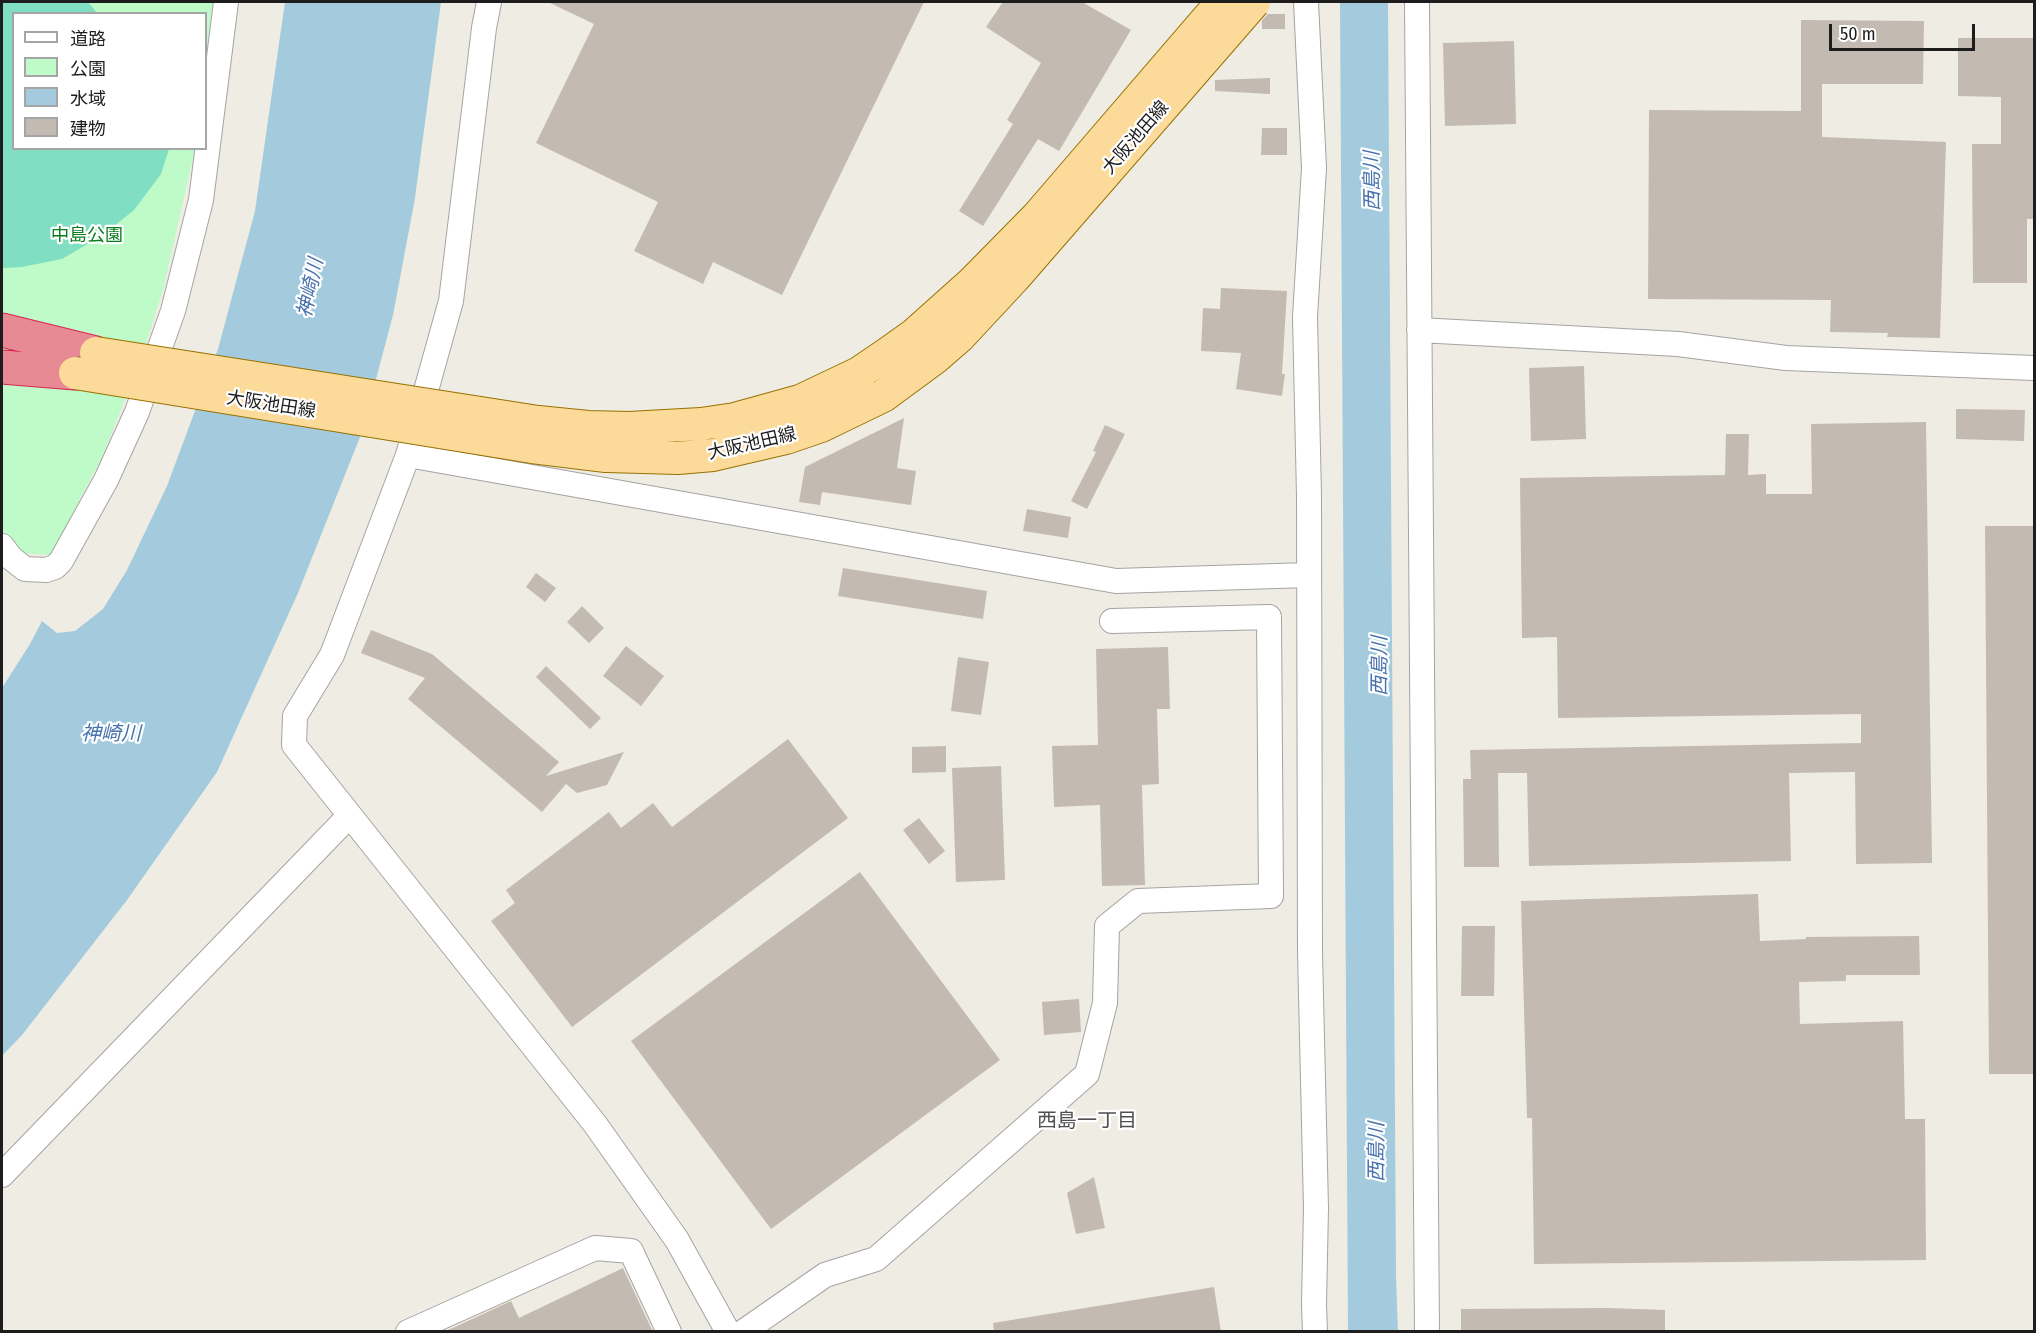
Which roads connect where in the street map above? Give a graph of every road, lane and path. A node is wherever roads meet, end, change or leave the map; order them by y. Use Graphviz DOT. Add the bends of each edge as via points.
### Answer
graph roads {
  1 [pos="226,2"];
  2 [pos="489,2"];
  3 [pos="1222,2"];
  4 [pos="1254,2"];
  5 [pos="1306,2"];
  6 [pos="1418,2"];
  7 [pos="2,330"];
  8 [pos="1419,330"];
  9 [pos="86,363"];
  10 [pos="2,367"];
  11 [pos="2034,368"];
  12 [pos="408,455"];
  13 [pos="2,546"];
  14 [pos="1309,575"];
  15 [pos="1215,578"];
  16 [pos="1215,619"];
  17 [pos="1112,621"];
  18 [pos="349,816"];
  19 [pos="2,1175"];
  20 [pos="408,1332"];
  21 [pos="669,1332"];
  22 [pos="728,1332"];
  23 [pos="743,1332"];
  24 [pos="1315,1332"];
  25 [pos="1427,1332"];
  1 -- 13 [label="street" via="201,200 174,311 137,412 106,480 55,567 26,569"];
  2 -- 12 [label="street" via="451,301"];
  3 -- 9 [label="main road, 大阪池田線, bridge" via="1037,217 972,283 887,354 859,373 800,401 701,424 588,427"];
  4 -- 9 [label="main road, 大阪池田線, bridge" via="959,338 883,396 786,438 713,455 606,456 532,447"];
  5 -- 14 [label="street" via="1314,168 1305,316"];
  6 -- 8 [label="street"];
  7 -- 9 [label="highway"];
  8 -- 11 [label="street" via="1678,344 1785,358"];
  8 -- 25 [label="street"];
  9 -- 10 [label="highway"];
  12 -- 15 [label="street" via="1116,581"];
  12 -- 18 [label="street" via="332,655 296,716 294,745"];
  14 -- 15 [label="street"];
  14 -- 24 [label="street"];
  15 -- 16 [label="street"];
  16 -- 17 [label="street"];
  16 -- 23 [label="street" via="1269,617 1271,896 1138,901 1107,926 1105,1003 1087,1074 876,1259 825,1275"];
  18 -- 19 [label="street"];
  18 -- 22 [label="street" via="595,1124 677,1240"];
  20 -- 21 [label="street" via="595,1248 631,1251"];
}
